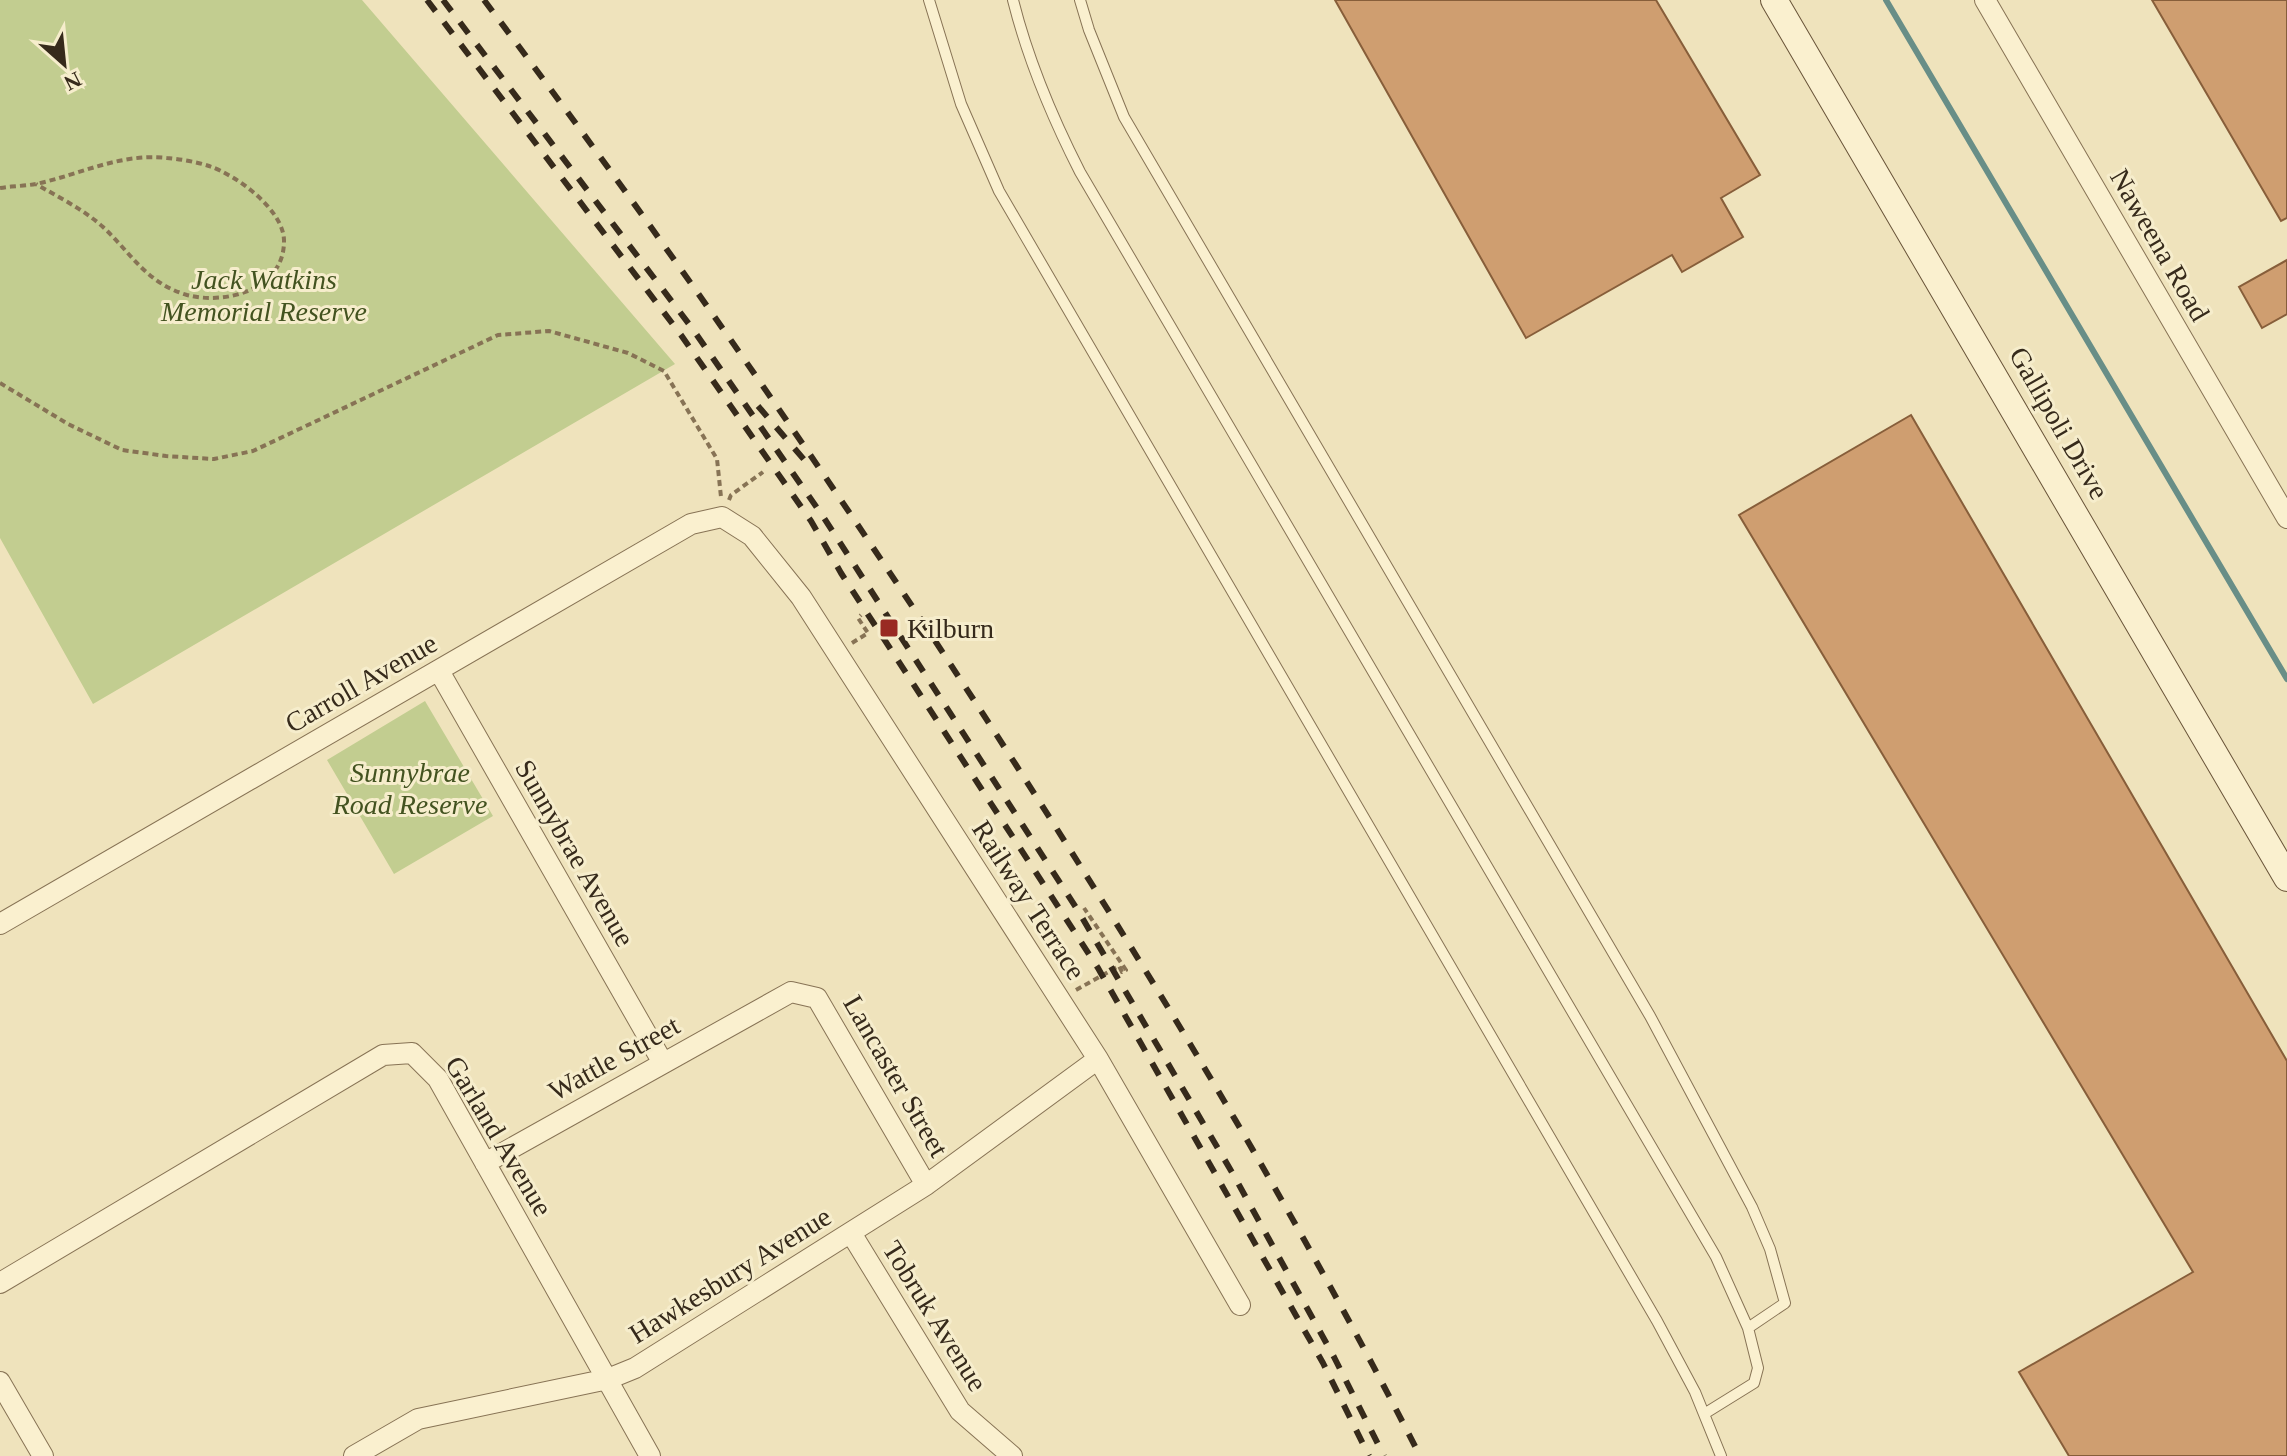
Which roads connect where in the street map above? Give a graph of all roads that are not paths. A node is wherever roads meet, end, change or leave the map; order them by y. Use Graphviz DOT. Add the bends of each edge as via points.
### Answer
graph roads {
  1 [pos="929,0"];
  2 [pos="1013,0"];
  3 [pos="1080,0"];
  4 [pos="1774,0"];
  5 [pos="1985,0"];
  6 [pos="722,517"];
  7 [pos="2287,518"];
  8 [pos="439,671"];
  9 [pos="2287,878"];
  10 [pos="0,924"];
  11 [pos="771,1002"];
  12 [pos="1098,1059"];
  13 [pos="663,1063"];
  14 [pos="485,1163"];
  15 [pos="926,1185"];
  16 [pos="851,1233"];
  17 [pos="0,1283"];
  18 [pos="1240,1305"];
  19 [pos="1748,1328"];
  20 [pos="608,1379"];
  21 [pos="0,1382"];
  22 [pos="1704,1414"];
  23 [pos="43,1456"];
  24 [pos="354,1456"];
  25 [pos="650,1456"];
  26 [pos="1012,1456"];
  27 [pos="1721,1456"];
  1 -- 22 [label="lane" via="961,104 1006,203 1657,1321"];
  2 -- 19 [label="lane" via="1028,55 1080,172 1716,1257"];
  3 -- 19 [label="lane" via="1124,117 1650,1016 1752,1207 1785,1303"];
  4 -- 9 [label="street, Gallipoli Drive"];
  5 -- 7 [label="street, Naweena Road"];
  6 -- 8 [label="street, Carroll Avenue" via="691,524"];
  6 -- 12 [label="street, Railway Terrace" via="752,536 801,597"];
  8 -- 10 [label="street, Carroll Avenue"];
  8 -- 13 [label="street, Sunnybrae Avenue"];
  11 -- 13 [label="street, Wattle Street"];
  11 -- 15 [label="street, Lancaster Street" via="791,992 817,998"];
  12 -- 15 [label="street, Hawkesbury Avenue"];
  12 -- 18 [label="street, Railway Terrace"];
  13 -- 14 [label="street, Wattle Street"];
  14 -- 17 [label="street, Garland Avenue" via="438,1079 412,1053 383,1055"];
  14 -- 20 [label="street, Garland Avenue"];
  15 -- 16 [label="street, Hawkesbury Avenue"];
  16 -- 20 [label="street, Hawkesbury Avenue" via="635,1368"];
  16 -- 26 [label="street, Tobruk Avenue" via="960,1411"];
  19 -- 22 [label="lane" via="1757,1376 1747,1389"];
  20 -- 24 [label="street, Hawkesbury Avenue" via="418,1419"];
  20 -- 25 [label="street, Garland Avenue"];
  21 -- 23 [label="street"];
  22 -- 27 [label="lane"];
}
